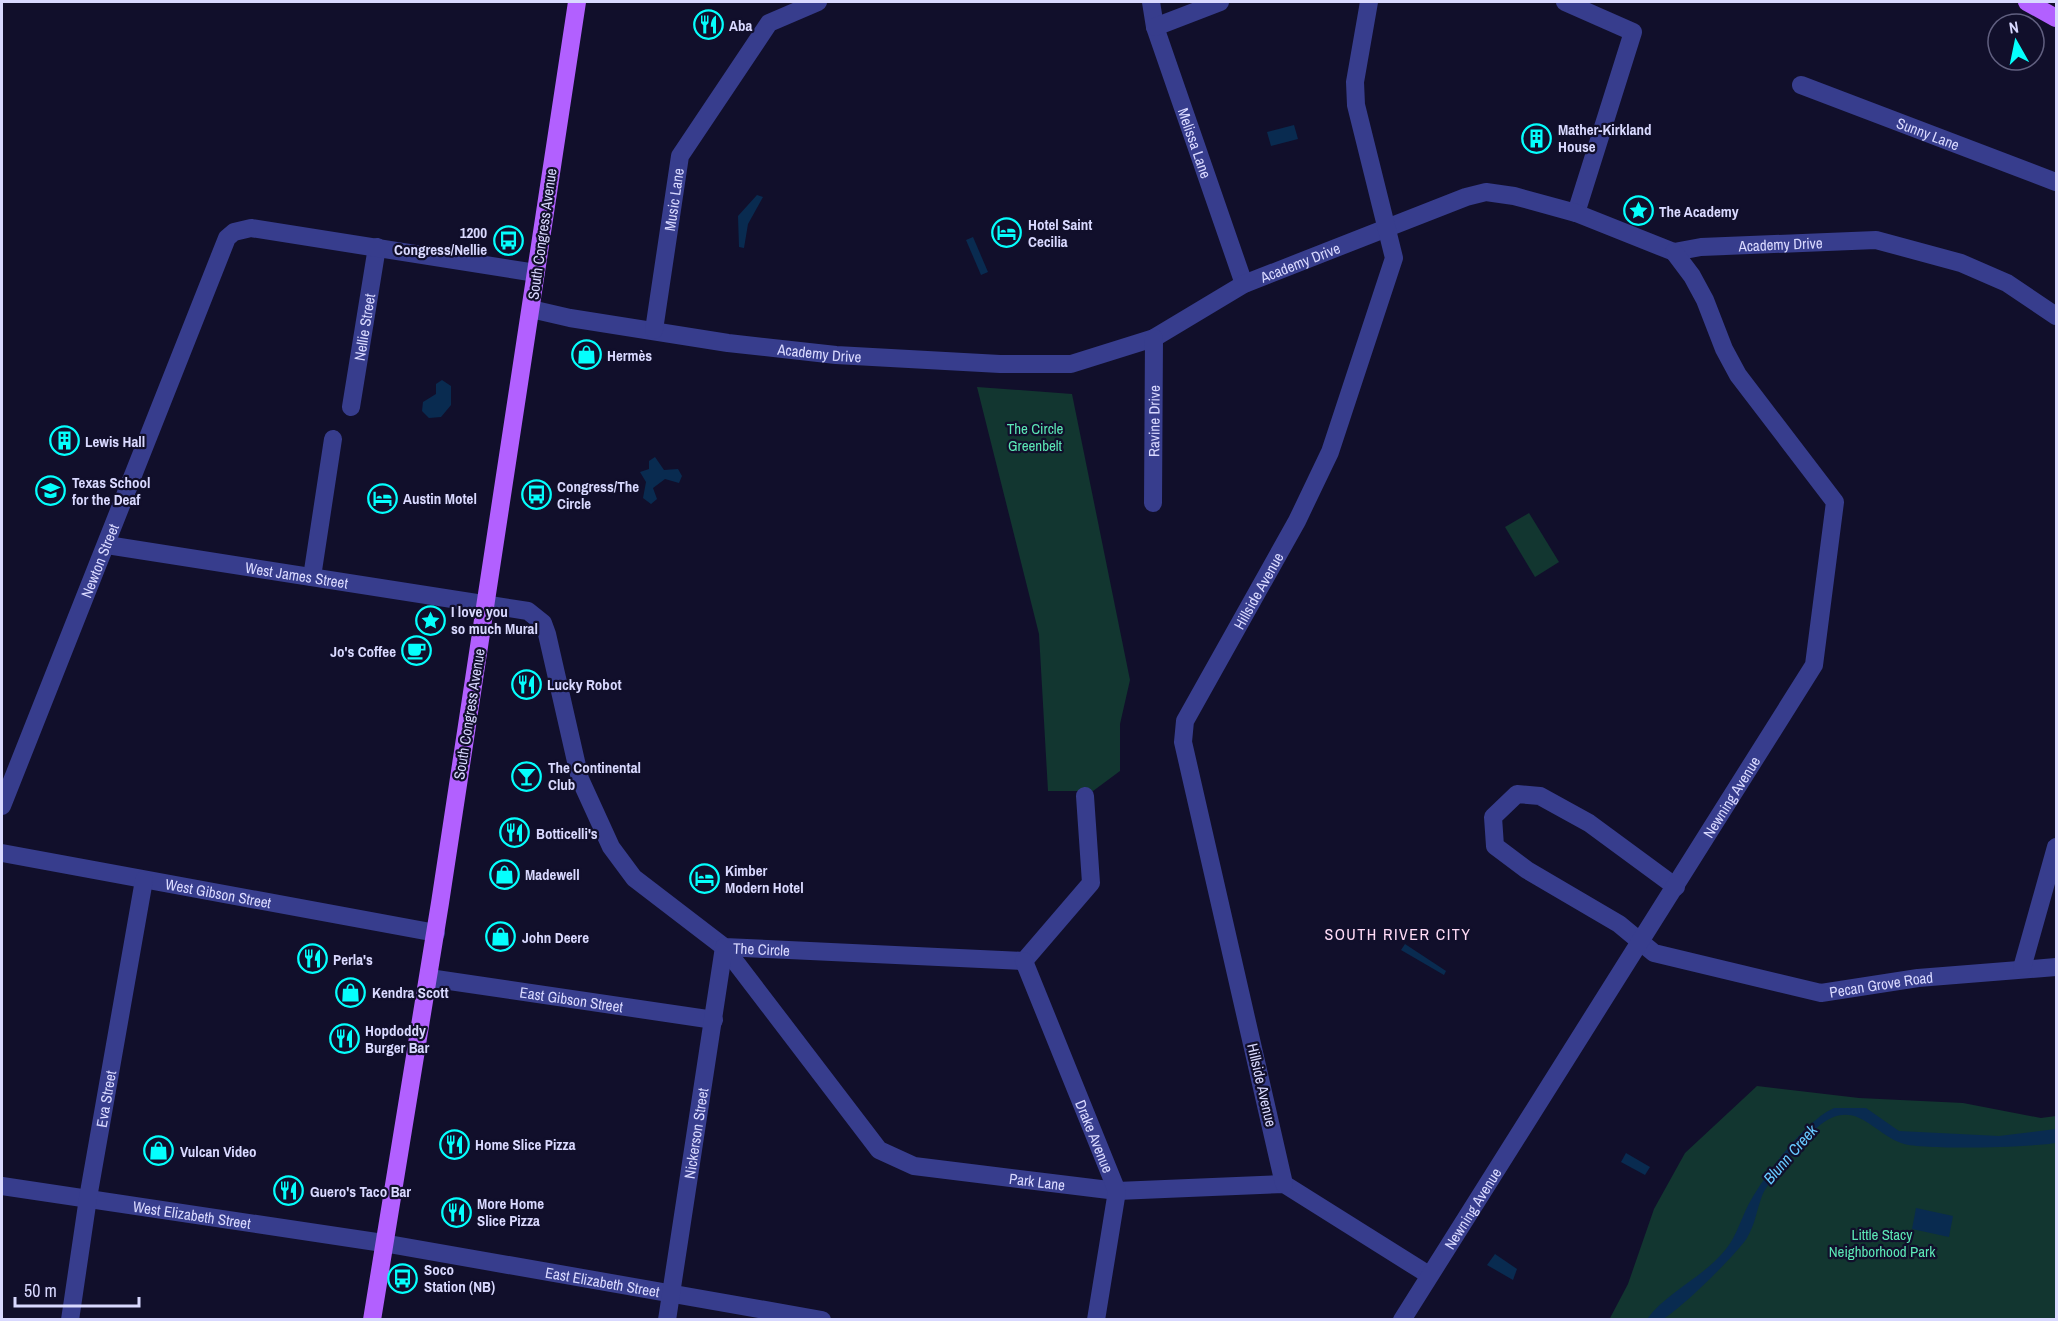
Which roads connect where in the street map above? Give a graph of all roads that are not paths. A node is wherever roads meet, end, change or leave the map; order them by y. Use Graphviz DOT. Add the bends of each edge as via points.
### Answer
graph roads {
  1 [pos="577,2"];
  2 [pos="818,2"];
  3 [pos="1151,2"];
  4 [pos="1220,2"];
  5 [pos="1369,2"];
  6 [pos="1565,2"];
  7 [pos="2027,2"];
  8 [pos="2056,18"];
  9 [pos="1155,27"];
  10 [pos="1801,85"];
  11 [pos="2056,182"];
  12 [pos="1576,213"];
  13 [pos="1388,229"];
  14 [pos="377,247"];
  15 [pos="1674,252"];
  16 [pos="536,273"];
  17 [pos="1244,284"];
  18 [pos="531,309"];
  19 [pos="2056,316"];
  20 [pos="654,330"];
  21 [pos="1154,338"];
  22 [pos="351,407"];
  23 [pos="333,439"];
  24 [pos="1153,503"];
  25 [pos="106,545"];
  26 [pos="312,577"];
  27 [pos="486,605"];
  28 [pos="1085,796"];
  29 [pos="2,806"];
  30 [pos="2056,847"];
  31 [pos="2,853"];
  32 [pos="144,880"];
  33 [pos="1676,887"];
  34 [pos="436,933"];
  35 [pos="1640,941"];
  36 [pos="724,947"];
  37 [pos="1024,961"];
  38 [pos="2056,967"];
  39 [pos="2022,968"];
  40 [pos="429,978"];
  41 [pos="714,1020"];
  42 [pos="1284,1184"];
  43 [pos="2,1186"];
  44 [pos="1117,1191"];
  45 [pos="88,1198"];
  46 [pos="383,1243"];
  47 [pos="1429,1275"];
  48 [pos="671,1291"];
  49 [pos="70,1320"];
  50 [pos="372,1320"];
  51 [pos="667,1320"];
  52 [pos="822,1320"];
  53 [pos="1096,1320"];
  54 [pos="1402,1320"];
  1 -- 16 [label="main road, South Congress Avenue"];
  2 -- 20 [label="street, Music Lane" via="769,23 680,156"];
  3 -- 9 [label="street, Melissa Lane"];
  4 -- 9 [label="street"];
  5 -- 13 [label="street, Hillside Avenue" via="1355,82 1356,105"];
  6 -- 12 [label="street" via="1633,32"];
  7 -- 8 [label="main road"];
  9 -- 17 [label="street, Melissa Lane"];
  10 -- 11 [label="street, Sunny Lane"];
  12 -- 13 [label="street, Academy Drive" via="1486,192"];
  12 -- 15 [label="street, Academy Drive"];
  13 -- 17 [label="street, Academy Drive"];
  13 -- 42 [label="street, Hillside Avenue" via="1395,258 1330,452 1297,521 1185,721 1184,742"];
  14 -- 16 [label="street"];
  14 -- 22 [label="street, Nellie Street"];
  14 -- 25 [label="street, Newton Street" via="251,228 234,232 223,246"];
  15 -- 19 [label="street, Academy Drive" via="1701,247 1876,240 1961,263 2016,289"];
  15 -- 33 [label="street, Newning Avenue" via="1705,300 1738,375 1835,502 1814,665"];
  16 -- 18 [label="main road, South Congress Avenue"];
  17 -- 21 [label="street, Academy Drive"];
  18 -- 20 [label="street, Academy Drive"];
  18 -- 27 [label="main road, South Congress Avenue"];
  20 -- 21 [label="street, Academy Drive" via="836,355 1000,364 1071,364"];
  21 -- 24 [label="street, Ravine Drive"];
  23 -- 26 [label="street"];
  25 -- 26 [label="street, West James Street"];
  25 -- 29 [label="street, Newton Street"];
  26 -- 27 [label="street, West James Street"];
  27 -- 34 [label="main road, South Congress Avenue"];
  27 -- 36 [label="street, The Circle" via="528,611 543,623 580,779 611,847 634,878"];
  28 -- 37 [label="street" via="1091,883"];
  30 -- 39 [label="street"];
  31 -- 32 [label="street, West Gibson Street"];
  32 -- 34 [label="street, West Gibson Street"];
  32 -- 45 [label="street, Eva Street"];
  33 -- 35 [label="street, Newning Avenue"];
  33 -- 35 [label="street, Pecan Grove Road" via="1589,823 1540,796 1517,794 1493,817 1495,846"];
  34 -- 40 [label="main road, South Congress Avenue"];
  35 -- 39 [label="street, Pecan Grove Road" via="1654,953 1821,993"];
  35 -- 47 [label="street, Newning Avenue"];
  36 -- 37 [label="street, The Circle"];
  36 -- 41 [label="street, Nickerson Street"];
  36 -- 44 [label="street, Park Lane" via="879,1150 914,1166"];
  37 -- 44 [label="street, Drake Avenue"];
  38 -- 39 [label="street, Pecan Grove Road"];
  40 -- 41 [label="street, East Gibson Street"];
  40 -- 46 [label="main road, South Congress Avenue"];
  41 -- 48 [label="street, Nickerson Street"];
  42 -- 44 [label="street, Park Lane"];
  42 -- 47 [label="street"];
  43 -- 45 [label="street, West Elizabeth Street"];
  44 -- 53 [label="street, Drake Avenue"];
  45 -- 46 [label="street, West Elizabeth Street"];
  45 -- 49 [label="street, Eva Street"];
  46 -- 48 [label="street, East Elizabeth Street"];
  46 -- 50 [label="main road, South Congress Avenue"];
  47 -- 54 [label="street, Newning Avenue"];
  48 -- 51 [label="street, Nickerson Street"];
  48 -- 52 [label="street, East Elizabeth Street"];
}
